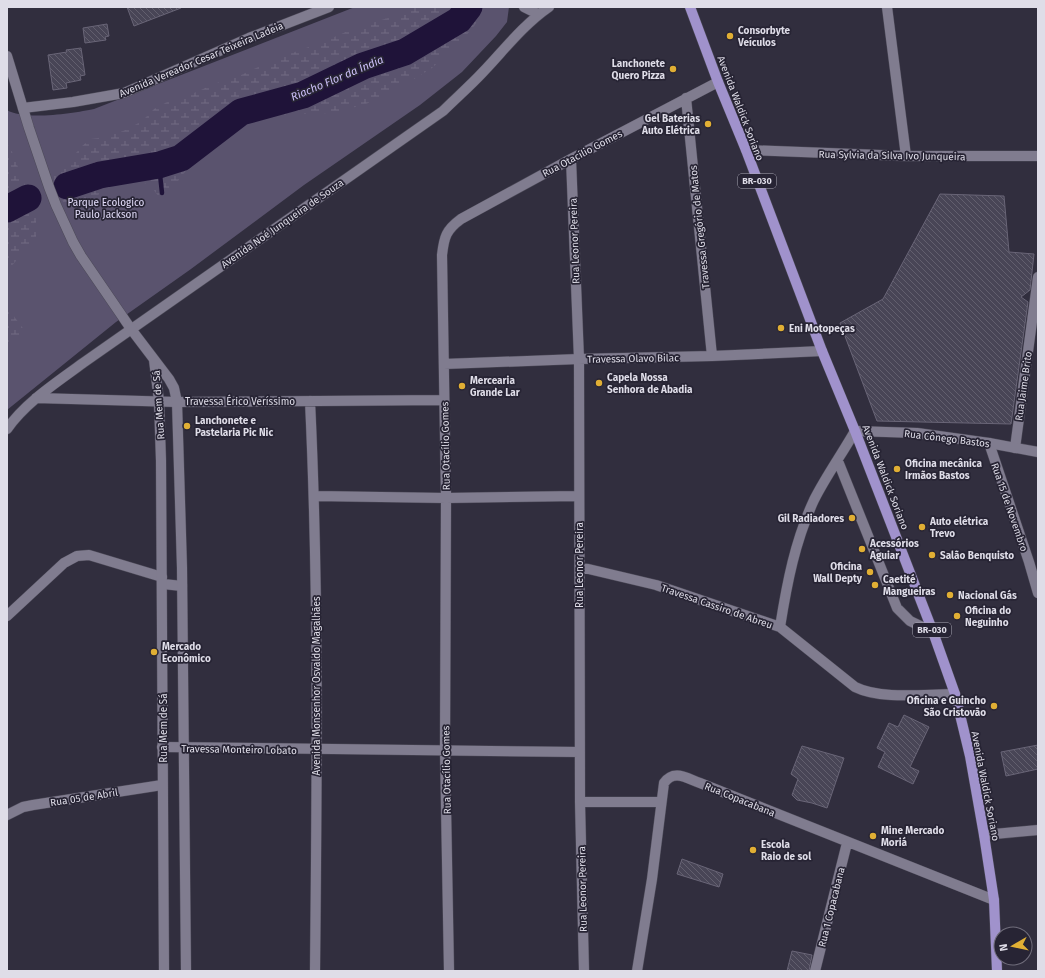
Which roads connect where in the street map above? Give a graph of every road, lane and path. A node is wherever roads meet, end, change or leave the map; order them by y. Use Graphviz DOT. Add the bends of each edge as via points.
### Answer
graph roads {
  1 [pos="329,7"];
  2 [pos="524,7"];
  3 [pos="548,7"];
  4 [pos="690,7"];
  5 [pos="887,7"];
  6 [pos="538,14"];
  7 [pos="7,60"];
  8 [pos="718,82"];
  9 [pos="686,98"];
  10 [pos="23,108"];
  11 [pos="746,150"];
  12 [pos="906,156"];
  13 [pos="1038,156"];
  14 [pos="571,159"];
  15 [pos="1038,277"];
  16 [pos="131,329"];
  17 [pos="822,351"];
  18 [pos="712,356"];
  19 [pos="579,359"];
  20 [pos="154,360"];
  21 [pos="444,364"];
  22 [pos="36,398"];
  23 [pos="444,400"];
  24 [pos="159,401"];
  25 [pos="310,401"];
  26 [pos="177,402"];
  27 [pos="7,429"];
  28 [pos="855,431"];
  29 [pos="989,443"];
  30 [pos="1014,448"];
  31 [pos="1038,452"];
  32 [pos="838,461"];
  33 [pos="315,496"];
  34 [pos="578,496"];
  35 [pos="446,498"];
  36 [pos="580,568"];
  37 [pos="162,580"];
  38 [pos="182,586"];
  39 [pos="1038,593"];
  40 [pos="7,616"];
  41 [pos="780,628"];
  42 [pos="933,632"];
  43 [pos="954,694"];
  44 [pos="162,747"];
  45 [pos="184,748"];
  46 [pos="317,750"];
  47 [pos="445,750"];
  48 [pos="580,752"];
  49 [pos="162,785"];
  50 [pos="580,802"];
  51 [pos="662,802"];
  52 [pos="7,815"];
  53 [pos="1038,830"];
  54 [pos="984,835"];
  55 [pos="847,842"];
  56 [pos="994,900"];
  57 [pos="164,971"];
  58 [pos="186,971"];
  59 [pos="315,971"];
  60 [pos="449,971"];
  61 [pos="584,971"];
  62 [pos="637,971"];
  63 [pos="815,971"];
  64 [pos="997,971"];
  1 -- 10 [label="street, Avenida Vereador Cesar Teixeira Ladeia" via="249,38 124,93"];
  2 -- 6 [label="street"];
  3 -- 6 [label="street, Avenida Noé Junqueira de Souza"];
  4 -- 8 [label="main road, Avenida Waldick Soriano / BR-030"];
  5 -- 12 [label="street"];
  6 -- 16 [label="street, Avenida Noé Junqueira de Souza" via="443,111"];
  7 -- 10 [label="street"];
  8 -- 9 [label="street, Rua Otacílio Gomes"];
  8 -- 11 [label="main road, Avenida Waldick Soriano / BR-030"];
  9 -- 14 [label="street, Rua Otacílio Gomes"];
  9 -- 18 [label="street, Travessa Gregório de Matos"];
  10 -- 16 [label="street" via="56,205 73,242"];
  11 -- 12 [label="street, Rua Sylvia da Silva Ivo Junqueira"];
  11 -- 17 [label="main road, Avenida Waldick Soriano / BR-030"];
  12 -- 13 [label="street, Rua Sylvia da Silva Ivo Junqueira"];
  14 -- 19 [label="street, Rua Leonor Pereira"];
  14 -- 21 [label="street, Rua Otacílio Gomes" via="461,219 447,232 442,255"];
  15 -- 30 [label="street, Rua Jaime Brito"];
  16 -- 20 [label="street"];
  16 -- 22 [label="street, Avenida Noé Junqueira de Souza"];
  17 -- 18 [label="street, Travessa Olavo Bilac"];
  17 -- 28 [label="main road, Avenida Waldick Soriano / BR-030"];
  18 -- 19 [label="street, Travessa Olavo Bilac"];
  19 -- 21 [label="street, Travessa Olavo Bilac"];
  19 -- 34 [label="street, Rua Leonor Pereira"];
  20 -- 24 [label="street, Rua Mem de Sá"];
  20 -- 26 [label="street, Rua Mem de Sá" via="169,378"];
  21 -- 23 [label="street, Rua Otacílio Gomes"];
  22 -- 24 [label="street, Travessa Érico Veríssimo"];
  22 -- 27 [label="street, Avenida Noé Junqueira de Souza"];
  23 -- 25 [label="street, Travessa Érico Veríssimo"];
  23 -- 35 [label="street, Rua Otacílio Gomes"];
  24 -- 26 [label="street, Travessa Érico Veríssimo"];
  24 -- 37 [label="street, Rua Mem de Sá"];
  25 -- 26 [label="street, Travessa Érico Veríssimo"];
  25 -- 33 [label="street, Avenida Monsenhor Osvaldo Magalhães"];
  26 -- 38 [label="street, Rua Mem de Sá"];
  28 -- 29 [label="street, Rua Cônego Bastos" via="917,433"];
  28 -- 32 [label="street"];
  28 -- 42 [label="main road, Avenida Waldick Soriano / BR-030"];
  29 -- 30 [label="street, Rua Cônego Bastos"];
  29 -- 39 [label="street, Rua 15 de Novembro"];
  30 -- 31 [label="street, Rua Cônego Bastos"];
  32 -- 41 [label="street" via="814,501 798,542 790,568"];
  32 -- 42 [label="street" via="897,608 910,621"];
  33 -- 35 [label="street"];
  33 -- 46 [label="street, Avenida Monsenhor Osvaldo Magalhães"];
  34 -- 35 [label="street"];
  34 -- 36 [label="street, Rua Leonor Pereira"];
  35 -- 47 [label="street, Rua Otacílio Gomes"];
  36 -- 41 [label="street, Travessa Cassiro de Abreu" via="656,586"];
  36 -- 48 [label="street, Rua Leonor Pereira"];
  37 -- 38 [label="street"];
  37 -- 40 [label="street" via="89,555 77,556 64,563"];
  37 -- 44 [label="street, Rua Mem de Sá"];
  38 -- 45 [label="street, Rua Mem de Sá"];
  41 -- 43 [label="street, Travessa Cassiro de Abreu" via="863,691 884,695"];
  42 -- 43 [label="main road, Avenida Waldick Soriano / BR-030"];
  43 -- 54 [label="main road, Avenida Waldick Soriano / BR-030" via="970,756"];
  44 -- 45 [label="street, Travessa Monteiro Lobato"];
  44 -- 49 [label="street, Rua Mem de Sá"];
  45 -- 46 [label="street, Travessa Monteiro Lobato"];
  45 -- 58 [label="street, Rua Mem de Sá"];
  46 -- 47 [label="street, Travessa Monteiro Lobato"];
  46 -- 59 [label="street, Avenida Monsenhor Osvaldo Magalhães"];
  47 -- 48 [label="street, Travessa Monteiro Lobato"];
  47 -- 60 [label="street, Rua Otacílio Gomes"];
  48 -- 50 [label="street, Rua Leonor Pereira"];
  49 -- 52 [label="street, Rua 05 de Abril" via="23,807"];
  49 -- 57 [label="street, Rua Mem de Sá"];
  50 -- 51 [label="street"];
  50 -- 61 [label="street, Rua Leonor Pereira"];
  51 -- 55 [label="street, Rua Copacabana" via="664,783 668,777 680,776"];
  51 -- 62 [label="street, Rua Copacabana"];
  53 -- 54 [label="street"];
  54 -- 56 [label="main road, Avenida Waldick Soriano / BR-030"];
  55 -- 56 [label="street, Rua Copacabana"];
  55 -- 63 [label="street, Rua 1 Copacabana"];
  56 -- 64 [label="main road, Avenida Waldick Soriano / BR-030"];
}
